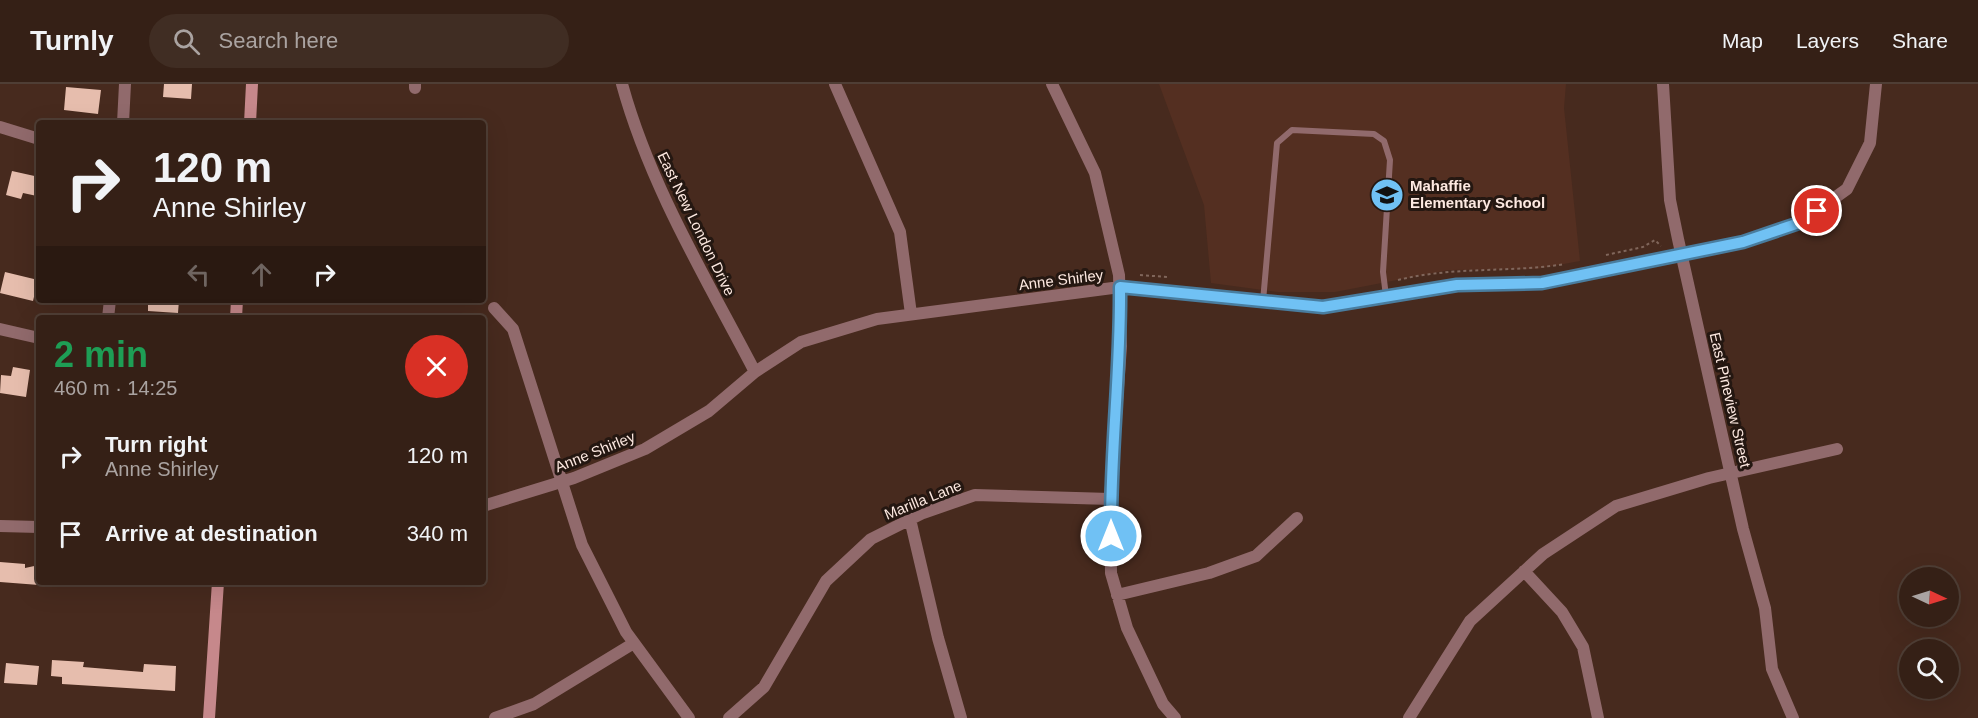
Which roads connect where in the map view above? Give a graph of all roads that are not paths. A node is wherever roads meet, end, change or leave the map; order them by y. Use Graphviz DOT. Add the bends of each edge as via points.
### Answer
graph roads {
  1 [pos="125,84"];
  2 [pos="252,84"];
  3 [pos="622,84"];
  4 [pos="836,84"];
  5 [pos="1052,84"];
  6 [pos="1664,84"];
  7 [pos="1876,84"];
  8 [pos="123,120"];
  9 [pos="250,120"];
  10 [pos="0,127"];
  11 [pos="36,138"];
  12 [pos="1681,253"];
  13 [pos="1120,281"];
  14 [pos="1385,290"];
  15 [pos="1263,302"];
  16 [pos="494,308"];
  17 [pos="910,314"];
  18 [pos="0,329"];
  19 [pos="36,337"];
  20 [pos="754,372"];
  21 [pos="1838,449"];
  22 [pos="1731,473"];
  23 [pos="561,482"];
  24 [pos="1110,499"];
  25 [pos="486,505"];
  26 [pos="910,519"];
  27 [pos="1296,519"];
  28 [pos="0,526"];
  29 [pos="36,527"];
  30 [pos="1524,571"];
  31 [pos="218,585"];
  32 [pos="1117,595"];
  33 [pos="634,643"];
  34 [pos="209,718"];
  35 [pos="495,718"];
  36 [pos="688,718"];
  37 [pos="729,718"];
  38 [pos="961,718"];
  39 [pos="1175,718"];
  40 [pos="1409,718"];
  41 [pos="1598,718"];
  42 [pos="1792,718"];
  1 -- 8 [label="street"];
  2 -- 9 [label="main road"];
  3 -- 20 [label="street, East New London Drive" via="661,192"];
  4 -- 17 [label="street" via="900,232"];
  5 -- 13 [label="street" via="1095,173"];
  6 -- 12 [label="street, East Pineview Street" via="1670,200"];
  7 -- 12 [label="street, Anne Shirley" via="1870,143 1847,189 1802,222 1743,242"];
  10 -- 11 [label="street"];
  12 -- 14 [label="street, Anne Shirley" via="1542,283"];
  12 -- 22 [label="street, East Pineview Street"];
  13 -- 15 [label="street, Anne Shirley"];
  13 -- 17 [label="street, Anne Shirley"];
  13 -- 24 [label="street" via="1121,346"];
  14 -- 15 [label="street, Anne Shirley" via="1323,307"];
  14 -- 15 [label="lane" via="1390,159 1384,141 1374,134 1292,130 1276,143"];
  16 -- 23 [label="street" via="513,329"];
  17 -- 20 [label="street, Anne Shirley" via="877,319 801,342"];
  18 -- 19 [label="street"];
  20 -- 23 [label="street, Anne Shirley" via="710,411 645,449"];
  21 -- 22 [label="street"];
  22 -- 30 [label="street" via="1616,506"];
  22 -- 42 [label="street, East Pineview Street" via="1765,608 1772,669"];
  23 -- 25 [label="street, Anne Shirley"];
  23 -- 33 [label="street" via="582,545"];
  24 -- 26 [label="street, Marilla Lane" via="975,495"];
  24 -- 32 [label="street" via="1111,573"];
  26 -- 37 [label="street, Marilla Lane" via="872,539 826,581 764,687"];
  26 -- 38 [label="street"];
  27 -- 32 [label="street" via="1256,556 1209,573"];
  28 -- 29 [label="street"];
  30 -- 40 [label="street" via="1470,621"];
  30 -- 41 [label="street" via="1562,612 1583,646"];
  31 -- 34 [label="main road"];
  32 -- 39 [label="street" via="1127,628 1163,704"];
  33 -- 35 [label="street" via="534,704"];
  33 -- 36 [label="street"];
}
